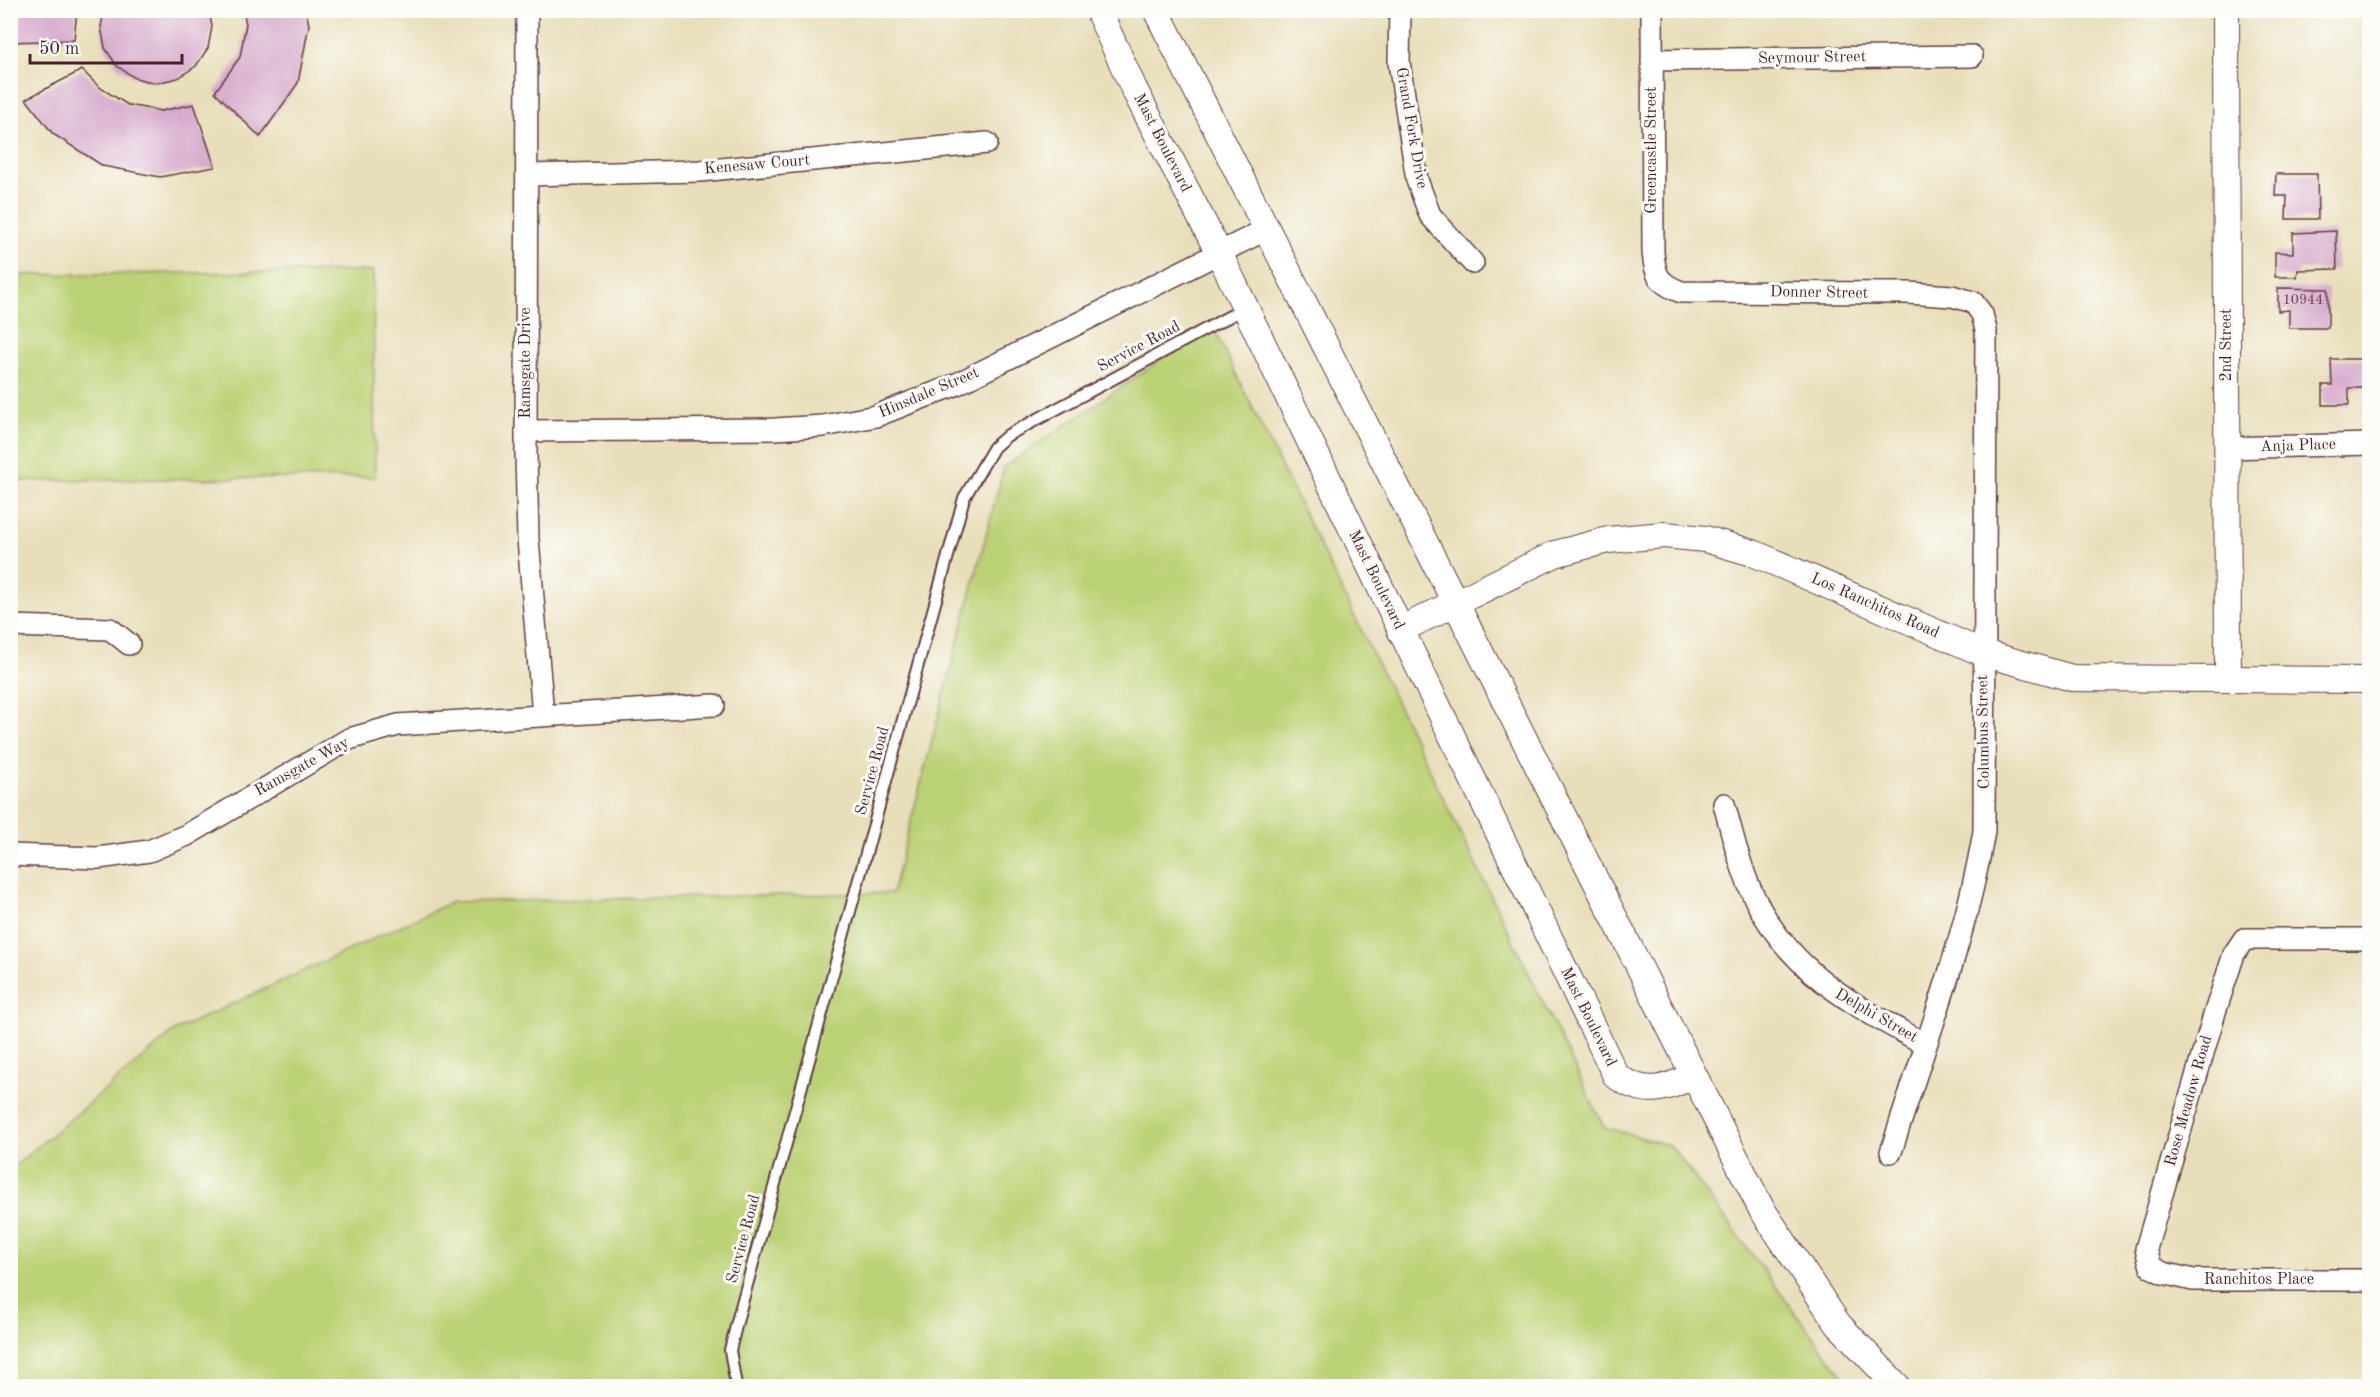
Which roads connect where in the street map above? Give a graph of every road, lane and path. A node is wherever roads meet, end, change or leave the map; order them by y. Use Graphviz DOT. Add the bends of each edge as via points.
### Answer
graph roads {
  1 [pos="527,10"];
  2 [pos="1098,10"];
  3 [pos="1156,10"];
  4 [pos="1400,10"];
  5 [pos="1652,10"];
  6 [pos="2226,10"];
  7 [pos="1972,56"];
  8 [pos="1652,60"];
  9 [pos="987,143"];
  10 [pos="527,175"];
  11 [pos="1265,230"];
  12 [pos="1219,254"];
  13 [pos="1473,263"];
  14 [pos="1665,286"];
  15 [pos="1973,302"];
  16 [pos="1245,308"];
  17 [pos="526,431"];
  18 [pos="2370,444"];
  19 [pos="2227,448"];
  20 [pos="1454,603"];
  21 [pos="10,626"];
  22 [pos="1400,630"];
  23 [pos="129,644"];
  24 [pos="1983,653"];
  25 [pos="2228,679"];
  26 [pos="2370,680"];
  27 [pos="714,705"];
  28 [pos="543,714"];
  29 [pos="1724,804"];
  30 [pos="10,855"];
  31 [pos="2370,939"];
  32 [pos="1925,1044"];
  33 [pos="1693,1077"];
  34 [pos="1891,1152"];
  35 [pos="2151,1267"];
  36 [pos="2370,1280"];
  37 [pos="736,1386"];
  38 [pos="1897,1386"];
  1 -- 10 [label="street, Ramsgate Drive"];
  2 -- 12 [label="street, Mast Boulevard"];
  3 -- 11 [label="street"];
  4 -- 13 [label="street, Grand Fork Drive" via="1399,62 1417,180 1430,215"];
  5 -- 8 [label="street, Greencastle Street"];
  6 -- 19 [label="street, 2nd Street"];
  7 -- 8 [label="street, Seymour Street"];
  8 -- 14 [label="street, Greencastle Street" via="1653,252 1655,272"];
  9 -- 10 [label="street, Kenesaw Court" via="700,171"];
  10 -- 17 [label="street, Ramsgate Drive"];
  11 -- 12 [label="street, Hinsdale Street"];
  11 -- 20 [label="street"];
  12 -- 16 [label="street, Mast Boulevard"];
  12 -- 17 [label="street, Hinsdale Street" via="955,385 876,416 823,426 775,429"];
  14 -- 15 [label="street, Donner Street" via="1681,292 1908,293 1952,296"];
  15 -- 24 [label="street, Columbus Street" via="1982,314 1986,330"];
  16 -- 22 [label="street, Mast Boulevard"];
  16 -- 37 [label="lane, Service Road" via="1008,435 994,447 964,498 739,1314 730,1350"];
  17 -- 28 [label="street, Ramsgate Drive" via="528,539"];
  18 -- 19 [label="street, Anja Place"];
  19 -- 25 [label="street, 2nd Street"];
  20 -- 22 [label="street, Los Ranchitos Road"];
  20 -- 24 [label="street, Los Ranchitos Road" via="1555,554 1578,547 1636,536 1698,538 1754,553"];
  20 -- 33 [label="street"];
  21 -- 23 [label="street" via="110,629"];
  22 -- 33 [label="street, Mast Boulevard" via="1616,1076 1634,1088 1665,1088"];
  24 -- 25 [label="street, Los Ranchitos Road" via="2072,678"];
  24 -- 32 [label="street, Columbus Street" via="1984,831 1961,932"];
  25 -- 26 [label="street, Los Ranchitos Road"];
  27 -- 28 [label="street, Ramsgate Way"];
  28 -- 30 [label="street, Ramsgate Way" via="398,725 349,739 187,835 149,851 98,858"];
  29 -- 32 [label="street, Delphi Street" via="1750,889 1790,952 1843,999"];
  31 -- 35 [label="street, Rose Meadow Road" via="2244,939 2215,1012 2146,1249"];
  32 -- 34 [label="street, Columbus Street"];
  33 -- 38 [label="street" via="1761,1208 1838,1324"];
  35 -- 36 [label="street, Ranchitos Place" via="2193,1280"];
}
